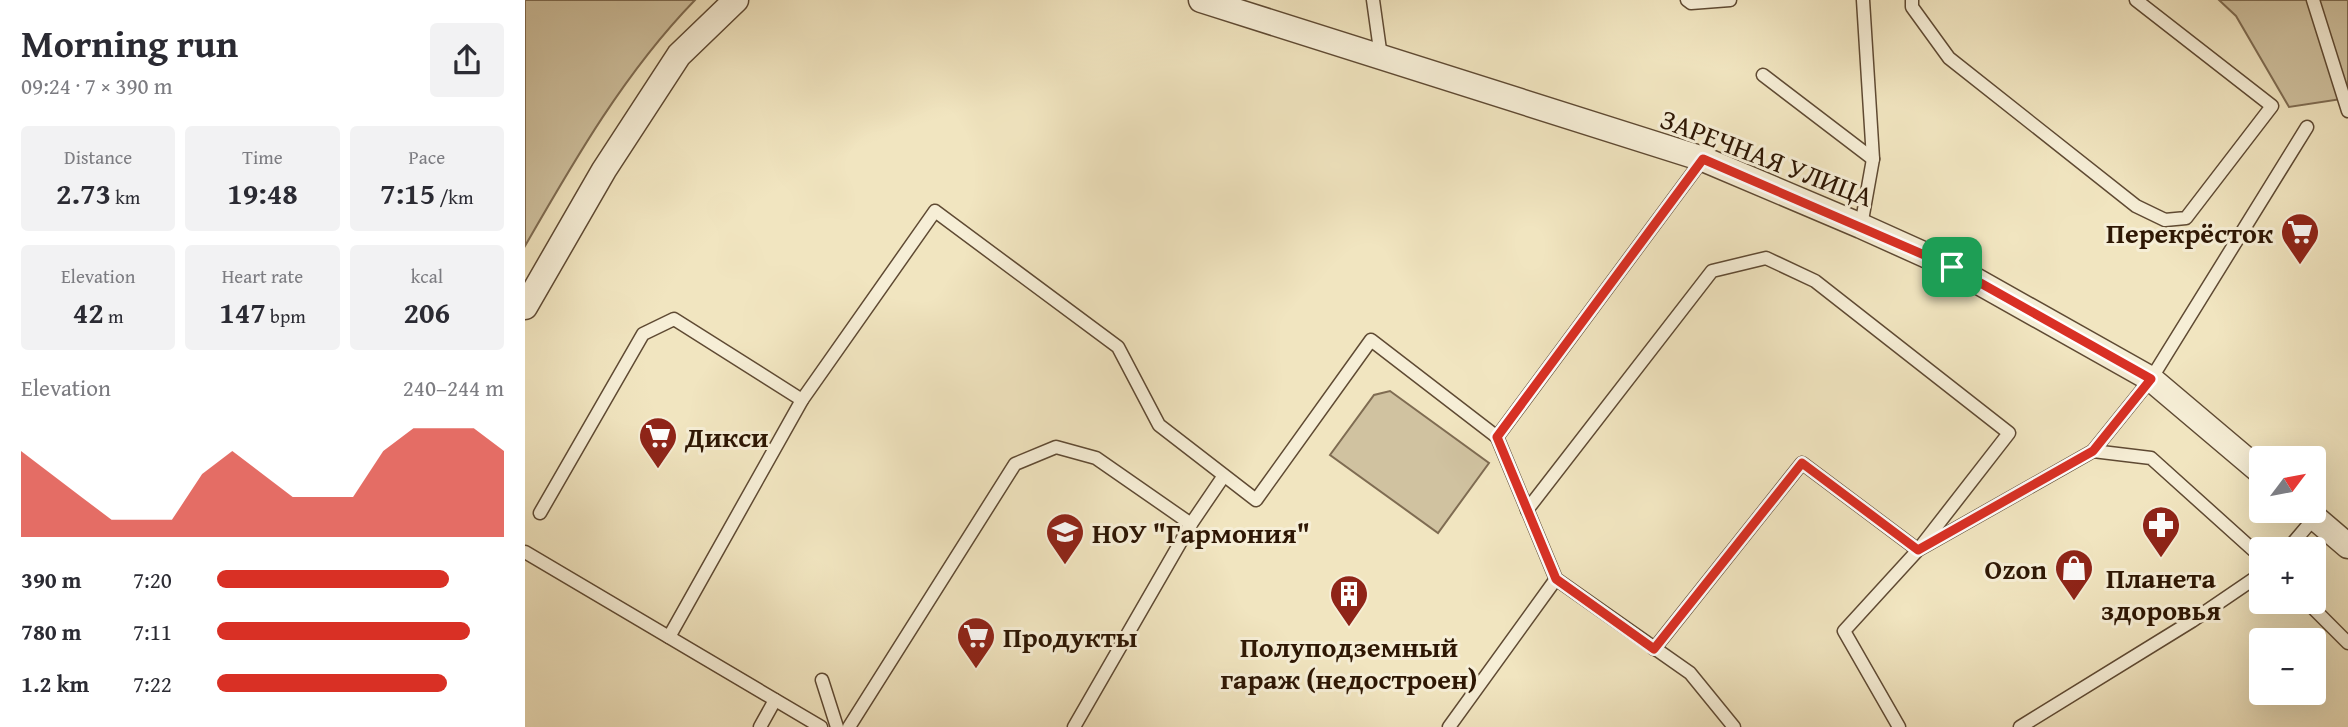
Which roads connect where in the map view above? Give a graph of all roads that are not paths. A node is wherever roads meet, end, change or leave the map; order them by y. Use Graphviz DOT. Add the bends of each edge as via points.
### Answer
graph roads {
  1 [pos="736,0"];
  2 [pos="1201,0"];
  3 [pos="1373,0"];
  4 [pos="1687,0"];
  5 [pos="1730,0"];
  6 [pos="1863,0"];
  7 [pos="1913,0"];
  8 [pos="2136,0"];
  9 [pos="2313,0"];
  10 [pos="1381,57"];
  11 [pos="1763,75"];
  12 [pos="2348,111"];
  13 [pos="2307,127"];
  14 [pos="1703,159"];
  15 [pos="1873,159"];
  16 [pos="1861,226"];
  17 [pos="525,307"];
  18 [pos="2151,379"];
  19 [pos="802,400"];
  20 [pos="1497,437"];
  21 [pos="2093,451"];
  22 [pos="2249,462"];
  23 [pos="1223,477"];
  24 [pos="1527,510"];
  25 [pos="540,513"];
  26 [pos="2321,523"];
  27 [pos="1191,524"];
  28 [pos="2249,546"];
  29 [pos="2348,546"];
  30 [pos="1918,550"];
  31 [pos="525,551"];
  32 [pos="1556,579"];
  33 [pos="2249,582"];
  34 [pos="2319,614"];
  35 [pos="669,636"];
  36 [pos="2348,643"];
  37 [pos="1654,649"];
  38 [pos="822,680"];
  39 [pos="775,699"];
  40 [pos="760,727"];
  41 [pos="821,727"];
  42 [pos="837,727"];
  43 [pos="849,727"];
  44 [pos="1074,727"];
  45 [pos="1449,727"];
  46 [pos="1734,727"];
  47 [pos="1899,727"];
  48 [pos="2020,727"];
  1 -- 17 [label="street" via="679,55 604,170"];
  2 -- 10 [label="street, ЗАРЕЧНАЯ УЛИЦА"];
  3 -- 10 [label="lane"];
  4 -- 5 [label="lane"];
  6 -- 15 [label="lane"];
  7 -- 8 [label="lane" via="1912,6 1929,33 1959,66 2136,206 2165,220 2186,218 2271,106"];
  9 -- 12 [label="lane"];
  10 -- 14 [label="street, ЗАРЕЧНАЯ УЛИЦА"];
  11 -- 15 [label="lane"];
  13 -- 18 [label="lane"];
  14 -- 16 [label="street, ЗАРЕЧНАЯ УЛИЦА"];
  14 -- 20 [label="lane"];
  15 -- 16 [label="lane"];
  16 -- 18 [label="street, ЗАРЕЧНАЯ УЛИЦА" via="1952,267"];
  18 -- 21 [label="lane"];
  18 -- 22 [label="street, ЗАРЕЧНАЯ УЛИЦА"];
  19 -- 23 [label="lane" via="935,211 1118,348 1159,425"];
  19 -- 25 [label="lane" via="674,318 643,334"];
  19 -- 35 [label="lane"];
  20 -- 23 [label="lane" via="1371,340 1256,500"];
  20 -- 24 [label="lane"];
  21 -- 28 [label="lane" via="2151,458"];
  21 -- 30 [label="lane"];
  23 -- 27 [label="lane"];
  24 -- 30 [label="lane" via="1712,271 1766,258 1815,281 2009,433"];
  24 -- 32 [label="lane"];
  26 -- 29 [label="street"];
  27 -- 43 [label="lane" via="1096,458 1056,447 1015,464"];
  27 -- 44 [label="lane"];
  30 -- 37 [label="lane" via="1802,463"];
  30 -- 47 [label="lane" via="1844,631"];
  31 -- 35 [label="lane"];
  32 -- 37 [label="lane"];
  32 -- 45 [label="lane"];
  33 -- 48 [label="lane"];
  34 -- 36 [label="lane"];
  35 -- 39 [label="lane"];
  37 -- 46 [label="lane" via="1691,674"];
  38 -- 42 [label="lane"];
  39 -- 40 [label="lane"];
  39 -- 41 [label="lane"];
}
